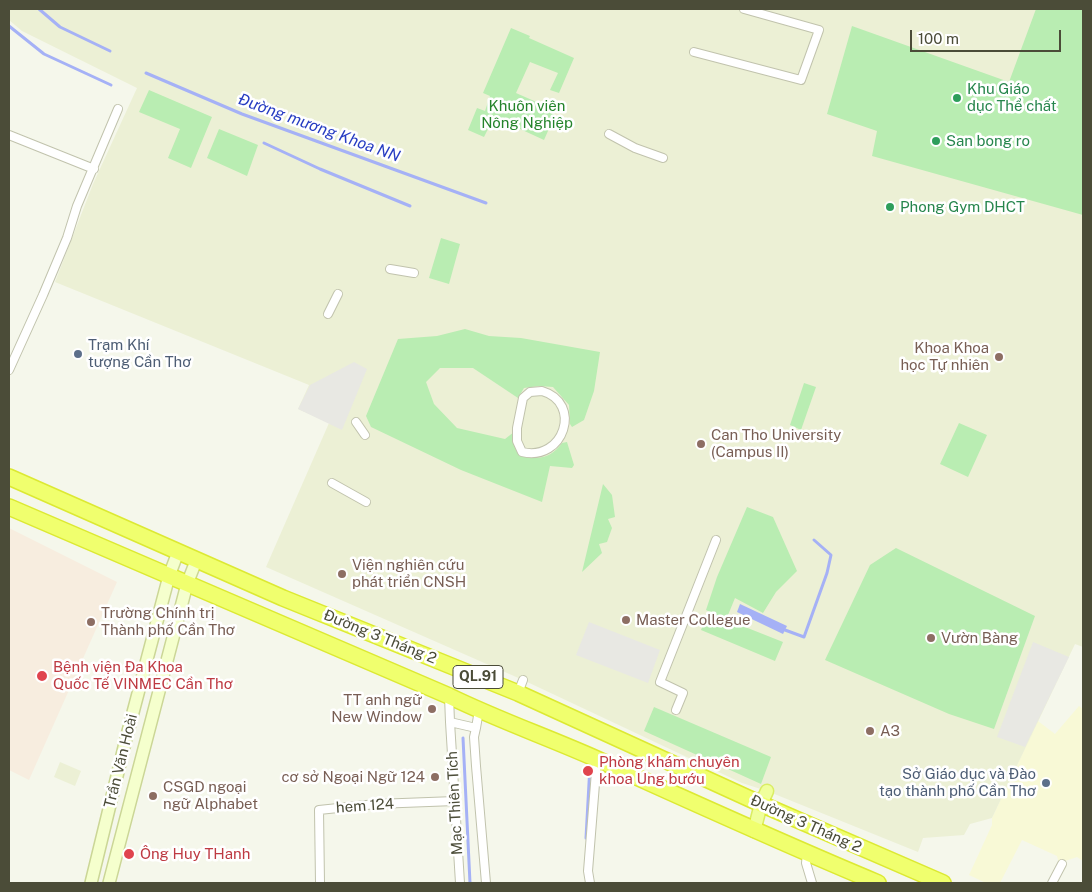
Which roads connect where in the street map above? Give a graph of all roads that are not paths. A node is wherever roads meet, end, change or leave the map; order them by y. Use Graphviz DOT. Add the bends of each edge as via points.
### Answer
graph roads {
  1 [pos="744,9"];
  2 [pos="694,52"];
  3 [pos="118,109"];
  4 [pos="609,134"];
  5 [pos="9,135"];
  6 [pos="663,158"];
  7 [pos="94,169"];
  8 [pos="390,269"];
  9 [pos="414,274"];
  10 [pos="338,294"];
  11 [pos="328,314"];
  12 [pos="9,370"];
  13 [pos="520,408"];
  14 [pos="356,422"];
  15 [pos="366,435"];
  16 [pos="9,477"];
  17 [pos="332,482"];
  18 [pos="366,502"];
  19 [pos="9,507"];
  20 [pos="716,540"];
  21 [pos="178,552"];
  22 [pos="196,561"];
  23 [pos="169,576"];
  24 [pos="187,584"];
  25 [pos="449,696"];
  26 [pos="479,710"];
  27 [pos="676,710"];
  28 [pos="450,722"];
  29 [pos="476,728"];
  30 [pos="126,739"];
  31 [pos="145,745"];
  32 [pos="597,759"];
  33 [pos="764,797"];
  34 [pos="455,801"];
  35 [pos="754,831"];
  36 [pos="807,854"];
  37 [pos="1062,864"];
  38 [pos="91,883"];
  39 [pos="109,883"];
  40 [pos="320,883"];
  41 [pos="460,883"];
  42 [pos="486,883"];
  43 [pos="590,883"];
  44 [pos="812,883"];
  45 [pos="878,883"];
  46 [pos="943,883"];
  47 [pos="1052,883"];
  1 -- 2 [label="street" via="819,30 801,80"];
  3 -- 7 [label="street"];
  4 -- 6 [label="street"];
  5 -- 7 [label="street"];
  7 -- 12 [label="street"];
  8 -- 9 [label="street"];
  10 -- 11 [label="street"];
  13 -- 13 [label="street" via="530,392 542,391 557,400 564,411 566,423 553,447 532,455 522,452 517,442"];
  14 -- 15 [label="street"];
  16 -- 21 [label="highway, Đường 3 Tháng 2 / QL.91"];
  17 -- 18 [label="street"];
  19 -- 23 [label="highway, Đường 3 Tháng 2 / QL.91"];
  20 -- 27 [label="street" via="660,682 683,693"];
  21 -- 22 [label="highway, Đường 3 Tháng 2 / QL.91"];
  21 -- 23 [label="main road, Trần Văn Hoài"];
  22 -- 24 [label="main road, Trần Văn Hoài"];
  22 -- 33 [label="highway, Đường 3 Tháng 2 / QL.91" via="283,598 520,686"];
  23 -- 24 [label="highway, Đường 3 Tháng 2 / QL.91"];
  23 -- 30 [label="main road, Trần Văn Hoài"];
  24 -- 25 [label="highway, Đường 3 Tháng 2 / QL.91"];
  24 -- 31 [label="main road, Trần Văn Hoài"];
  25 -- 26 [label="highway, Đường 3 Tháng 2 / QL.91"];
  25 -- 28 [label="street, Mạc Thiên Tích"];
  26 -- 29 [label="street, Mạc Thiên Tích"];
  26 -- 32 [label="highway, Đường 3 Tháng 2 / QL.91"];
  28 -- 29 [label="street"];
  28 -- 34 [label="street, Mạc Thiên Tích"];
  29 -- 42 [label="street, Mạc Thiên Tích" via="474,737"];
  30 -- 31 [label="main road"];
  30 -- 38 [label="main road, Trần Văn Hoài"];
  31 -- 39 [label="main road, Trần Văn Hoài"];
  32 -- 35 [label="highway, Đường 3 Tháng 2 / QL.91"];
  32 -- 43 [label="street" via="588,871"];
  33 -- 35 [label="main road"];
  33 -- 46 [label="highway, Đường 3 Tháng 2 / QL.91"];
  34 -- 40 [label="street, hem 124" via="319,810"];
  34 -- 41 [label="street, Mạc Thiên Tích"];
  35 -- 36 [label="highway, Đường 3 Tháng 2 / QL.91"];
  36 -- 44 [label="street" via="806,863"];
  36 -- 45 [label="highway, Đường 3 Tháng 2 / QL.91"];
  37 -- 47 [label="street"];
}
